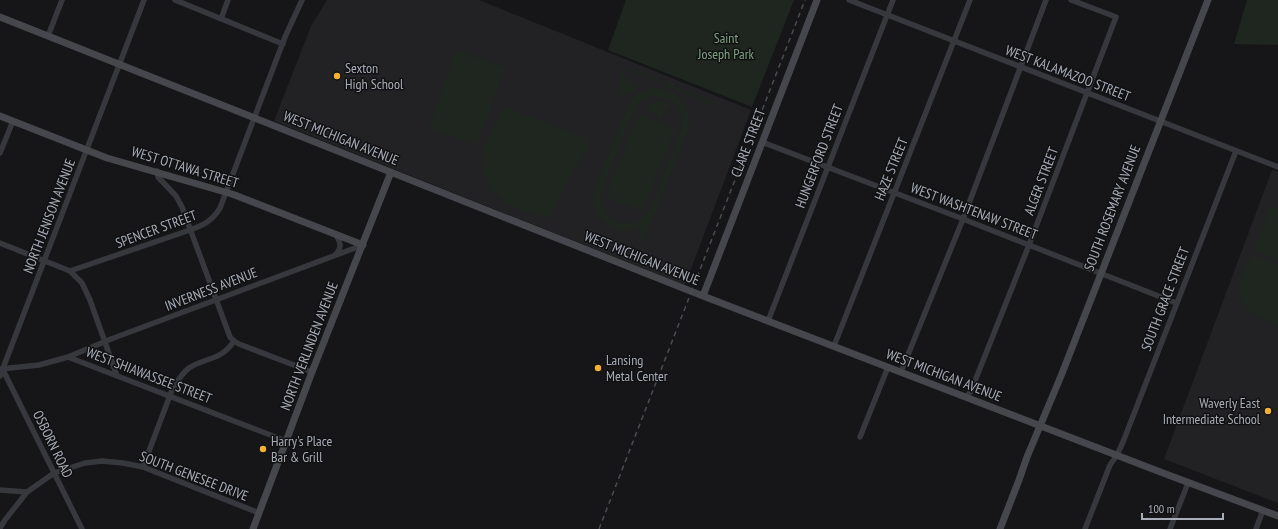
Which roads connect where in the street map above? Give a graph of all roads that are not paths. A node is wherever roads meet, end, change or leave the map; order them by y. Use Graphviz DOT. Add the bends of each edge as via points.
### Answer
graph roads {
  1 [pos="62,0"];
  2 [pos="144,0"];
  3 [pos="176,0"];
  4 [pos="228,0"];
  5 [pos="302,0"];
  6 [pos="817,0"];
  7 [pos="849,0"];
  8 [pos="893,0"];
  9 [pos="970,0"];
  10 [pos="1046,0"];
  11 [pos="1071,0"];
  12 [pos="1208,0"];
  13 [pos="887,15"];
  14 [pos="0,17"];
  15 [pos="221,19"];
  16 [pos="48,36"];
  17 [pos="954,42"];
  18 [pos="283,44"];
  19 [pos="119,64"];
  20 [pos="1021,68"];
  21 [pos="1087,94"];
  22 [pos="0,116"];
  23 [pos="255,117"];
  24 [pos="13,121"];
  25 [pos="1160,122"];
  26 [pos="762,142"];
  27 [pos="87,150"];
  28 [pos="1236,151"];
  29 [pos="0,153"];
  30 [pos="828,167"];
  31 [pos="1278,168"];
  32 [pos="157,171"];
  33 [pos="391,172"];
  34 [pos="226,192"];
  35 [pos="895,193"];
  36 [pos="963,219"];
  37 [pos="190,230"];
  38 [pos="336,235"];
  39 [pos="0,243"];
  40 [pos="362,245"];
  41 [pos="1029,245"];
  42 [pos="335,255"];
  43 [pos="44,261"];
  44 [pos="70,271"];
  45 [pos="1101,273"];
  46 [pos="703,296"];
  47 [pos="216,300"];
  48 [pos="1176,303"];
  49 [pos="768,321"];
  50 [pos="234,341"];
  51 [pos="105,342"];
  52 [pos="834,346"];
  53 [pos="68,357"];
  54 [pos="888,367"];
  55 [pos="2,370"];
  56 [pos="312,372"];
  57 [pos="901,372"];
  58 [pos="0,376"];
  59 [pos="116,376"];
  60 [pos="170,396"];
  61 [pos="966,397"];
  62 [pos="1040,426"];
  63 [pos="860,437"];
  64 [pos="286,441"];
  65 [pos="1117,455"];
  66 [pos="143,467"];
  67 [pos="54,473"];
  68 [pos="1188,483"];
  69 [pos="0,490"];
  70 [pos="27,492"];
  71 [pos="1262,510"];
  72 [pos="259,513"];
  73 [pos="1278,516"];
  74 [pos="0,526"];
  75 [pos="82,529"];
  76 [pos="253,529"];
  77 [pos="1000,529"];
  78 [pos="1085,529"];
  79 [pos="1170,529"];
  80 [pos="1256,529"];
  1 -- 16 [label="street"];
  2 -- 19 [label="street, NORTH JENISON AVENUE"];
  3 -- 15 [label="street"];
  4 -- 15 [label="street"];
  5 -- 18 [label="street, SPENCER STREET"];
  6 -- 26 [label="street, CLARE STREET"];
  7 -- 13 [label="street, WEST KALAMAZOO STREET"];
  8 -- 13 [label="street, HUNGERFORD STREET"];
  9 -- 17 [label="street, HAZE STREET"];
  10 -- 20 [label="street"];
  11 -- 21 [label="street, ALGER STREET" via="1116,17"];
  12 -- 25 [label="street, SOUTH ROSEMARY AVENUE"];
  13 -- 17 [label="street, WEST KALAMAZOO STREET"];
  13 -- 30 [label="street, HUNGERFORD STREET"];
  14 -- 16 [label="street, WEST MICHIGAN AVENUE"];
  15 -- 18 [label="street"];
  16 -- 19 [label="street, WEST MICHIGAN AVENUE"];
  17 -- 20 [label="street, WEST KALAMAZOO STREET"];
  17 -- 35 [label="street, HAZE STREET"];
  18 -- 23 [label="street, SPENCER STREET"];
  19 -- 23 [label="street, WEST MICHIGAN AVENUE"];
  19 -- 27 [label="street, NORTH JENISON AVENUE"];
  20 -- 21 [label="street, WEST KALAMAZOO STREET"];
  20 -- 36 [label="street"];
  21 -- 25 [label="street, WEST KALAMAZOO STREET"];
  21 -- 41 [label="street, ALGER STREET"];
  22 -- 24 [label="street, WEST OTTAWA STREET"];
  23 -- 33 [label="street, WEST MICHIGAN AVENUE"];
  23 -- 34 [label="street, SPENCER STREET"];
  24 -- 27 [label="street, WEST OTTAWA STREET"];
  24 -- 29 [label="street"];
  25 -- 28 [label="street, WEST KALAMAZOO STREET"];
  25 -- 45 [label="street, SOUTH ROSEMARY AVENUE"];
  26 -- 30 [label="street, WEST WASHTENAW STREET"];
  26 -- 46 [label="street, CLARE STREET"];
  27 -- 32 [label="street, WEST OTTAWA STREET"];
  27 -- 43 [label="street, NORTH JENISON AVENUE"];
  28 -- 31 [label="street, WEST KALAMAZOO STREET"];
  28 -- 48 [label="street, SOUTH GRACE STREET"];
  30 -- 35 [label="street, WEST WASHTENAW STREET"];
  30 -- 49 [label="street, HUNGERFORD STREET"];
  32 -- 34 [label="street, WEST OTTAWA STREET"];
  32 -- 37 [label="street" via="158,177 176,196"];
  33 -- 40 [label="street, NORTH VERLINDEN AVENUE"];
  33 -- 46 [label="street, WEST MICHIGAN AVENUE"];
  34 -- 37 [label="street, SPENCER STREET" via="215,216 208,223"];
  34 -- 38 [label="street, WEST OTTAWA STREET"];
  35 -- 36 [label="street, WEST WASHTENAW STREET"];
  35 -- 52 [label="street, HAZE STREET"];
  36 -- 41 [label="street, WEST WASHTENAW STREET"];
  36 -- 57 [label="street"];
  37 -- 44 [label="street, SPENCER STREET"];
  37 -- 47 [label="street"];
  38 -- 40 [label="street, WEST OTTAWA STREET"];
  38 -- 42 [label="street" via="340,246"];
  39 -- 43 [label="street"];
  40 -- 42 [label="street, INVERNESS AVENUE"];
  40 -- 56 [label="street, NORTH VERLINDEN AVENUE"];
  41 -- 45 [label="street, WEST WASHTENAW STREET"];
  41 -- 61 [label="street, ALGER STREET" via="971,391"];
  42 -- 47 [label="street, INVERNESS AVENUE"];
  43 -- 44 [label="street"];
  43 -- 55 [label="street, NORTH JENISON AVENUE"];
  44 -- 51 [label="street" via="86,290"];
  45 -- 48 [label="street, WEST WASHTENAW STREET"];
  45 -- 62 [label="street, SOUTH ROSEMARY AVENUE"];
  46 -- 49 [label="street, WEST MICHIGAN AVENUE"];
  47 -- 50 [label="street"];
  47 -- 51 [label="street, INVERNESS AVENUE"];
  48 -- 65 [label="street, SOUTH GRACE STREET"];
  49 -- 52 [label="street, WEST MICHIGAN AVENUE"];
  50 -- 56 [label="street"];
  50 -- 60 [label="street" via="220,356 183,373"];
  51 -- 53 [label="street, INVERNESS AVENUE"];
  51 -- 59 [label="street"];
  52 -- 54 [label="street, WEST MICHIGAN AVENUE"];
  53 -- 55 [label="street, WEST SHIAWASSEE STREET" via="39,365"];
  53 -- 59 [label="street, WEST SHIAWASSEE STREET"];
  54 -- 57 [label="street, WEST MICHIGAN AVENUE"];
  54 -- 63 [label="street"];
  55 -- 58 [label="street, NORTH JENISON AVENUE"];
  55 -- 67 [label="street, OSBORN ROAD"];
  56 -- 64 [label="street, NORTH VERLINDEN AVENUE"];
  57 -- 61 [label="street, WEST MICHIGAN AVENUE"];
  59 -- 60 [label="street, WEST SHIAWASSEE STREET"];
  60 -- 64 [label="street, WEST SHIAWASSEE STREET"];
  60 -- 66 [label="street"];
  61 -- 62 [label="street, WEST MICHIGAN AVENUE"];
  62 -- 65 [label="street, WEST MICHIGAN AVENUE"];
  62 -- 77 [label="street, SOUTH ROSEMARY AVENUE"];
  64 -- 72 [label="street, NORTH VERLINDEN AVENUE"];
  65 -- 68 [label="street, WEST MICHIGAN AVENUE"];
  65 -- 78 [label="street, SOUTH GRACE STREET" via="1110,465"];
  66 -- 67 [label="street, SOUTH GENESEE DRIVE" via="102,461 85,463"];
  66 -- 72 [label="street, SOUTH GENESEE DRIVE"];
  67 -- 70 [label="street, SOUTH GENESEE DRIVE"];
  67 -- 75 [label="street, OSBORN ROAD"];
  68 -- 71 [label="street, WEST MICHIGAN AVENUE"];
  68 -- 79 [label="street"];
  69 -- 70 [label="street"];
  70 -- 74 [label="street, SOUTH GENESEE DRIVE"];
  71 -- 73 [label="street, WEST MICHIGAN AVENUE"];
  71 -- 80 [label="street"];
  72 -- 76 [label="street, NORTH VERLINDEN AVENUE"];
}
